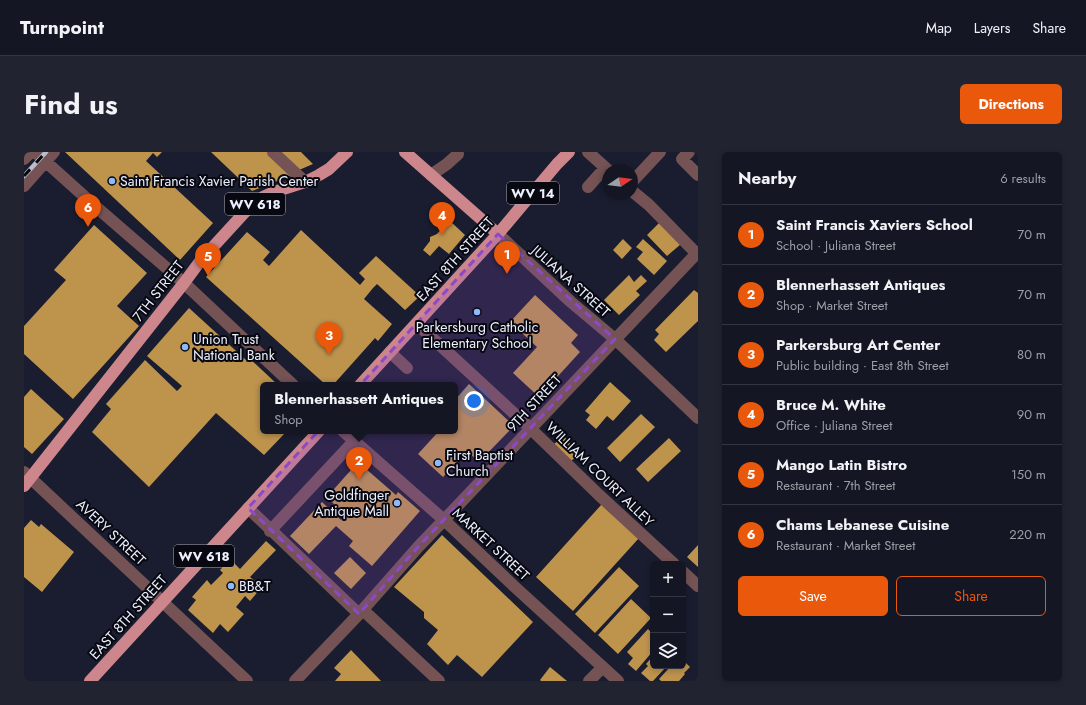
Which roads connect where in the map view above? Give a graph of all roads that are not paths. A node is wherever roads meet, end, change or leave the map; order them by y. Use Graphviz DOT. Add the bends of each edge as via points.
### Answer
graph roads {
  1 [pos="31,152"];
  2 [pos="35,152"];
  3 [pos="54,152"];
  4 [pos="273,152"];
  5 [pos="347,152"];
  6 [pos="405,152"];
  7 [pos="569,152"];
  8 [pos="588,152"];
  9 [pos="660,152"];
  10 [pos="690,152"];
  11 [pos="458,154"];
  12 [pos="24,159"];
  13 [pos="46,162"];
  14 [pos="602,165"];
  15 [pos="602,174"];
  16 [pos="431,175"];
  17 [pos="698,175"];
  18 [pos="638,176"];
  19 [pos="305,182"];
  20 [pos="24,186"];
  21 [pos="588,187"];
  22 [pos="638,196"];
  23 [pos="498,234"];
  24 [pos="697,254"];
  25 [pos="184,283"];
  26 [pos="417,324"];
  27 [pos="614,340"];
  28 [pos="390,352"];
  29 [pos="407,368"];
  30 [pos="290,382"];
  31 [pos="363,382"];
  32 [pos="698,418"];
  33 [pos="531,429"];
  34 [pos="316,434"];
  35 [pos="346,434"];
  36 [pos="354,441"];
  37 [pos="26,478"];
  38 [pos="248,508"];
  39 [pos="444,520"];
  40 [pos="270,530"];
  41 [pos="671,561"];
  42 [pos="686,575"];
  43 [pos="698,586"];
  44 [pos="162,602"];
  45 [pos="361,612"];
  46 [pos="603,667"];
  47 [pos="90,681"];
  48 [pos="247,681"];
  49 [pos="295,681"];
  50 [pos="440,681"];
  51 [pos="590,681"];
  52 [pos="618,681"];
  1 -- 12 [label="street"];
  2 -- 13 [label="street"];
  3 -- 13 [label="street"];
  4 -- 19 [label="street"];
  5 -- 19 [label="main road, 7TH STREET / WV 618" via="329,169"];
  6 -- 16 [label="main road, JULIANA STREET"];
  7 -- 23 [label="main road, EAST 8TH STREET / WV 14"];
  8 -- 14 [label="street"];
  9 -- 18 [label="street"];
  10 -- 17 [label="street" via="682,159"];
  11 -- 16 [label="street"];
  13 -- 20 [label="street"];
  13 -- 25 [label="street"];
  15 -- 21 [label="street"];
  16 -- 23 [label="main road, JULIANA STREET"];
  19 -- 25 [label="main road, 7TH STREET / WV 618" via="264,197 245,212"];
  22 -- 24 [label="street"];
  23 -- 26 [label="main road, EAST 8TH STREET"];
  23 -- 27 [label="street, JULIANA STREET"];
  24 -- 27 [label="street, 9TH STREET"];
  25 -- 30 [label="street"];
  25 -- 37 [label="main road, 7TH STREET / WV 618"];
  26 -- 28 [label="main road, EAST 8TH STREET"];
  26 -- 33 [label="street, WILLIAM COURT ALLEY"];
  27 -- 32 [label="street, JULIANA STREET"];
  27 -- 33 [label="street, 9TH STREET"];
  28 -- 29 [label="street"];
  28 -- 31 [label="main road, EAST 8TH STREET"];
  33 -- 39 [label="street, 9TH STREET"];
  33 -- 41 [label="street, WILLIAM COURT ALLEY"];
  34 -- 38 [label="main road, EAST 8TH STREET / WV 618"];
  35 -- 36 [label="street, MARKET STREET"];
  36 -- 39 [label="street, MARKET STREET"];
  36 -- 40 [label="street"];
  37 -- 44 [label="street, AVERY STREET"];
  38 -- 40 [label="street"];
  38 -- 44 [label="main road, EAST 8TH STREET / WV 618"];
  39 -- 45 [label="street, 9TH STREET"];
  39 -- 46 [label="street, MARKET STREET"];
  40 -- 45 [label="street"];
  42 -- 43 [label="street"];
  44 -- 47 [label="main road, EAST 8TH STREET / WV 618"];
  44 -- 48 [label="street, AVERY STREET"];
  45 -- 49 [label="street, 9TH STREET"];
  45 -- 50 [label="street"];
  46 -- 51 [label="street"];
  46 -- 52 [label="street, MARKET STREET"];
}
